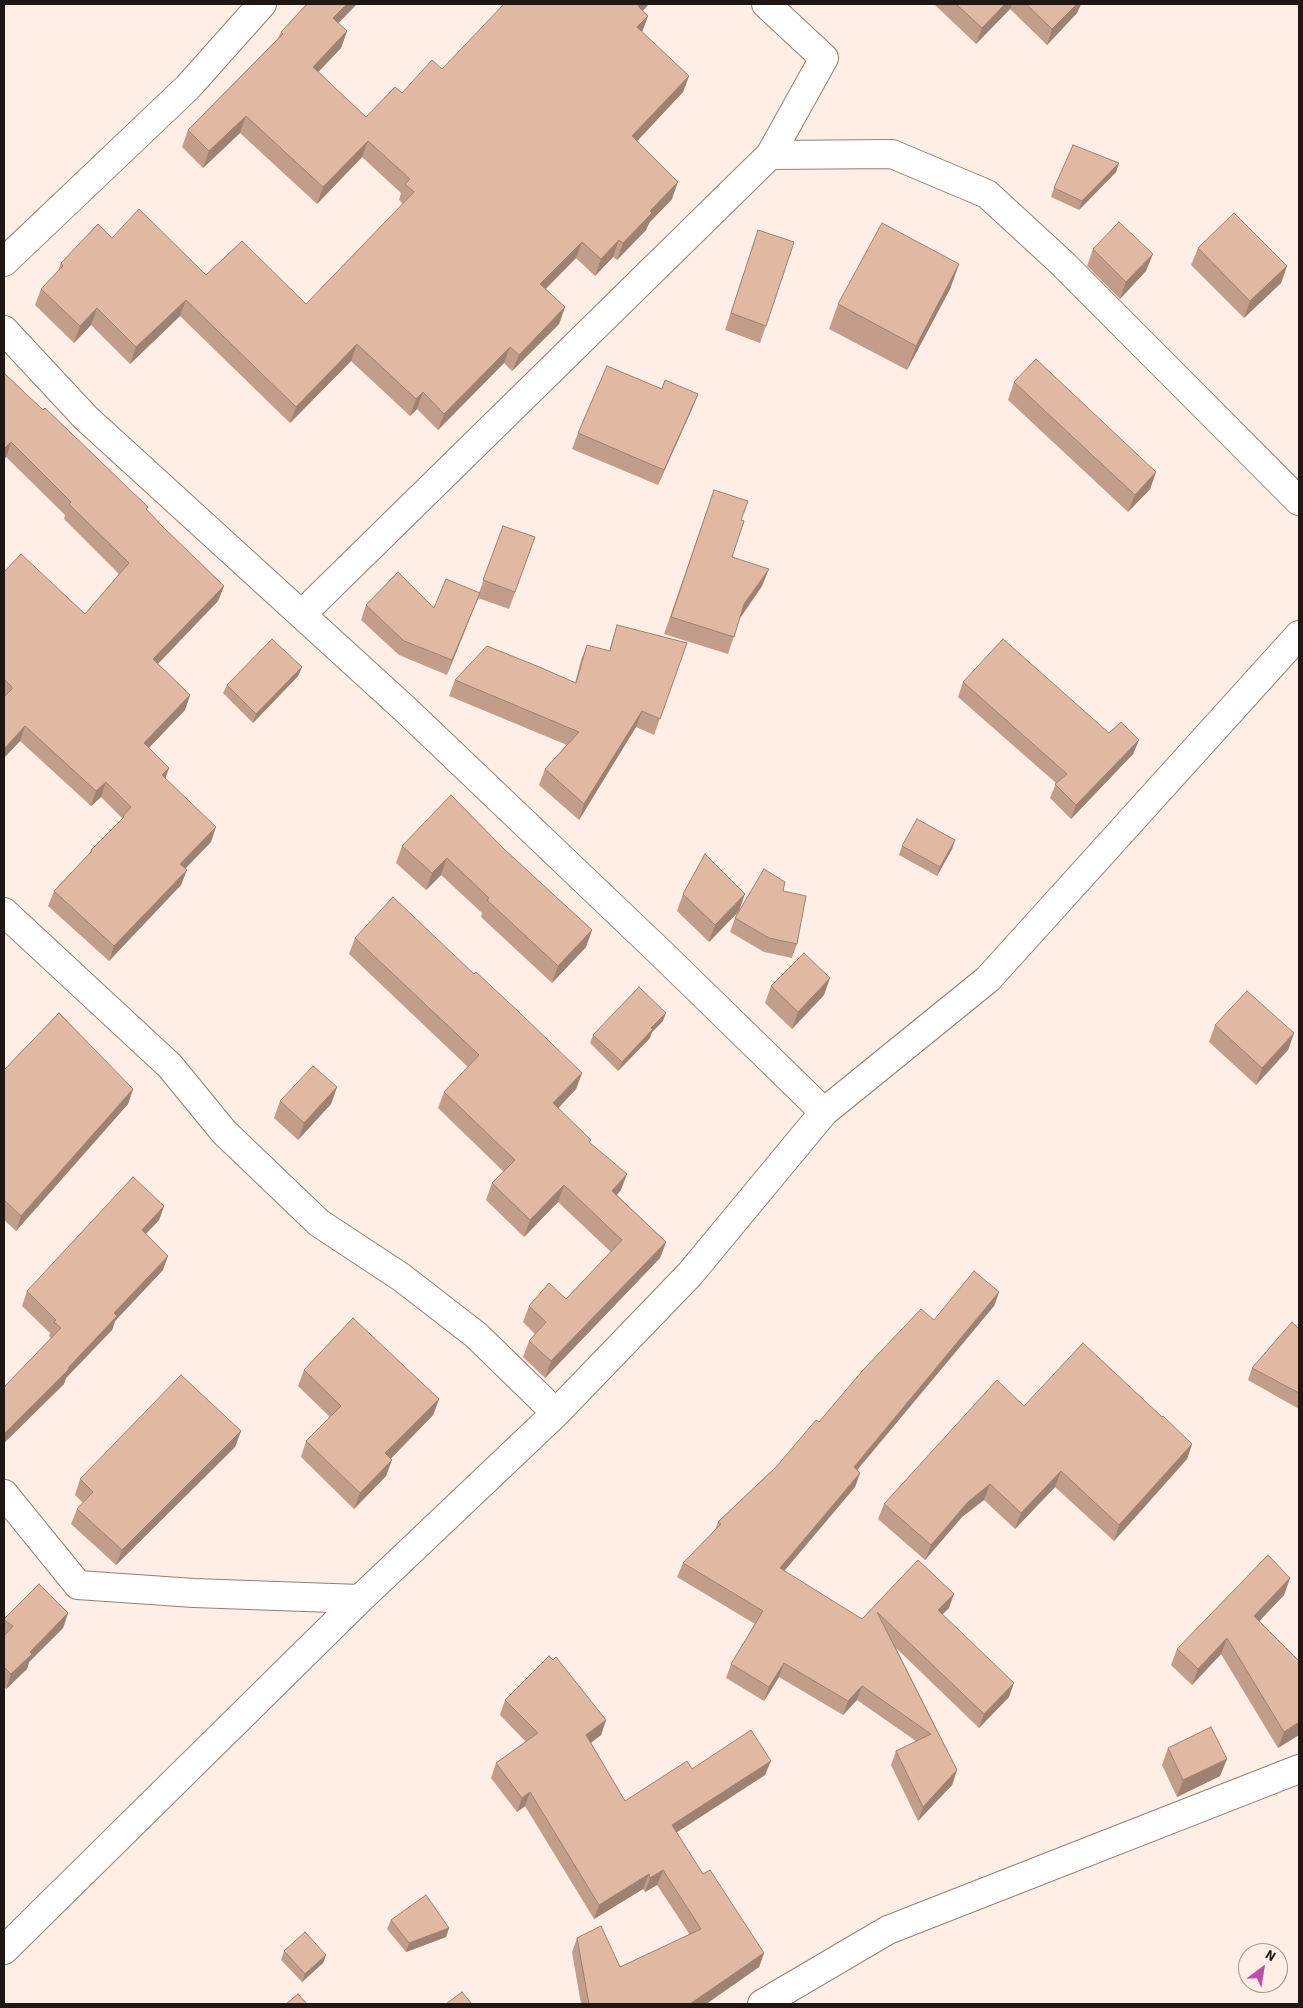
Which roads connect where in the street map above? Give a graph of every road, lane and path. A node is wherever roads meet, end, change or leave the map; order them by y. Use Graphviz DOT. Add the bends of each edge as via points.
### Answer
graph roads {
  1 [pos="262,4"];
  2 [pos="766,4"];
  3 [pos="770,155"];
  4 [pos="4,262"];
  5 [pos="4,330"];
  6 [pos="1299,501"];
  7 [pos="302,614"];
  8 [pos="1299,635"];
  9 [pos="4,912"];
  10 [pos="824,1112"];
  11 [pos="556,1413"];
  12 [pos="4,1494"];
  13 [pos="360,1599"];
  14 [pos="1299,1769"];
  15 [pos="4,1950"];
  16 [pos="762,2004"];
  1 -- 4 [label="street" via="188,87"];
  2 -- 3 [label="street" via="824,58"];
  3 -- 6 [label="street" via="892,154 987,194 1062,263"];
  3 -- 7 [label="street"];
  5 -- 7 [label="street" via="86,418"];
  7 -- 10 [label="street"];
  8 -- 10 [label="street" via="988,979"];
  9 -- 11 [label="street" via="170,1066 224,1132 319,1223 401,1277 476,1335"];
  10 -- 11 [label="street" via="690,1274"];
  11 -- 13 [label="street"];
  12 -- 13 [label="street" via="78,1585"];
  13 -- 15 [label="street"];
  14 -- 16 [label="street" via="888,1930"];
}
